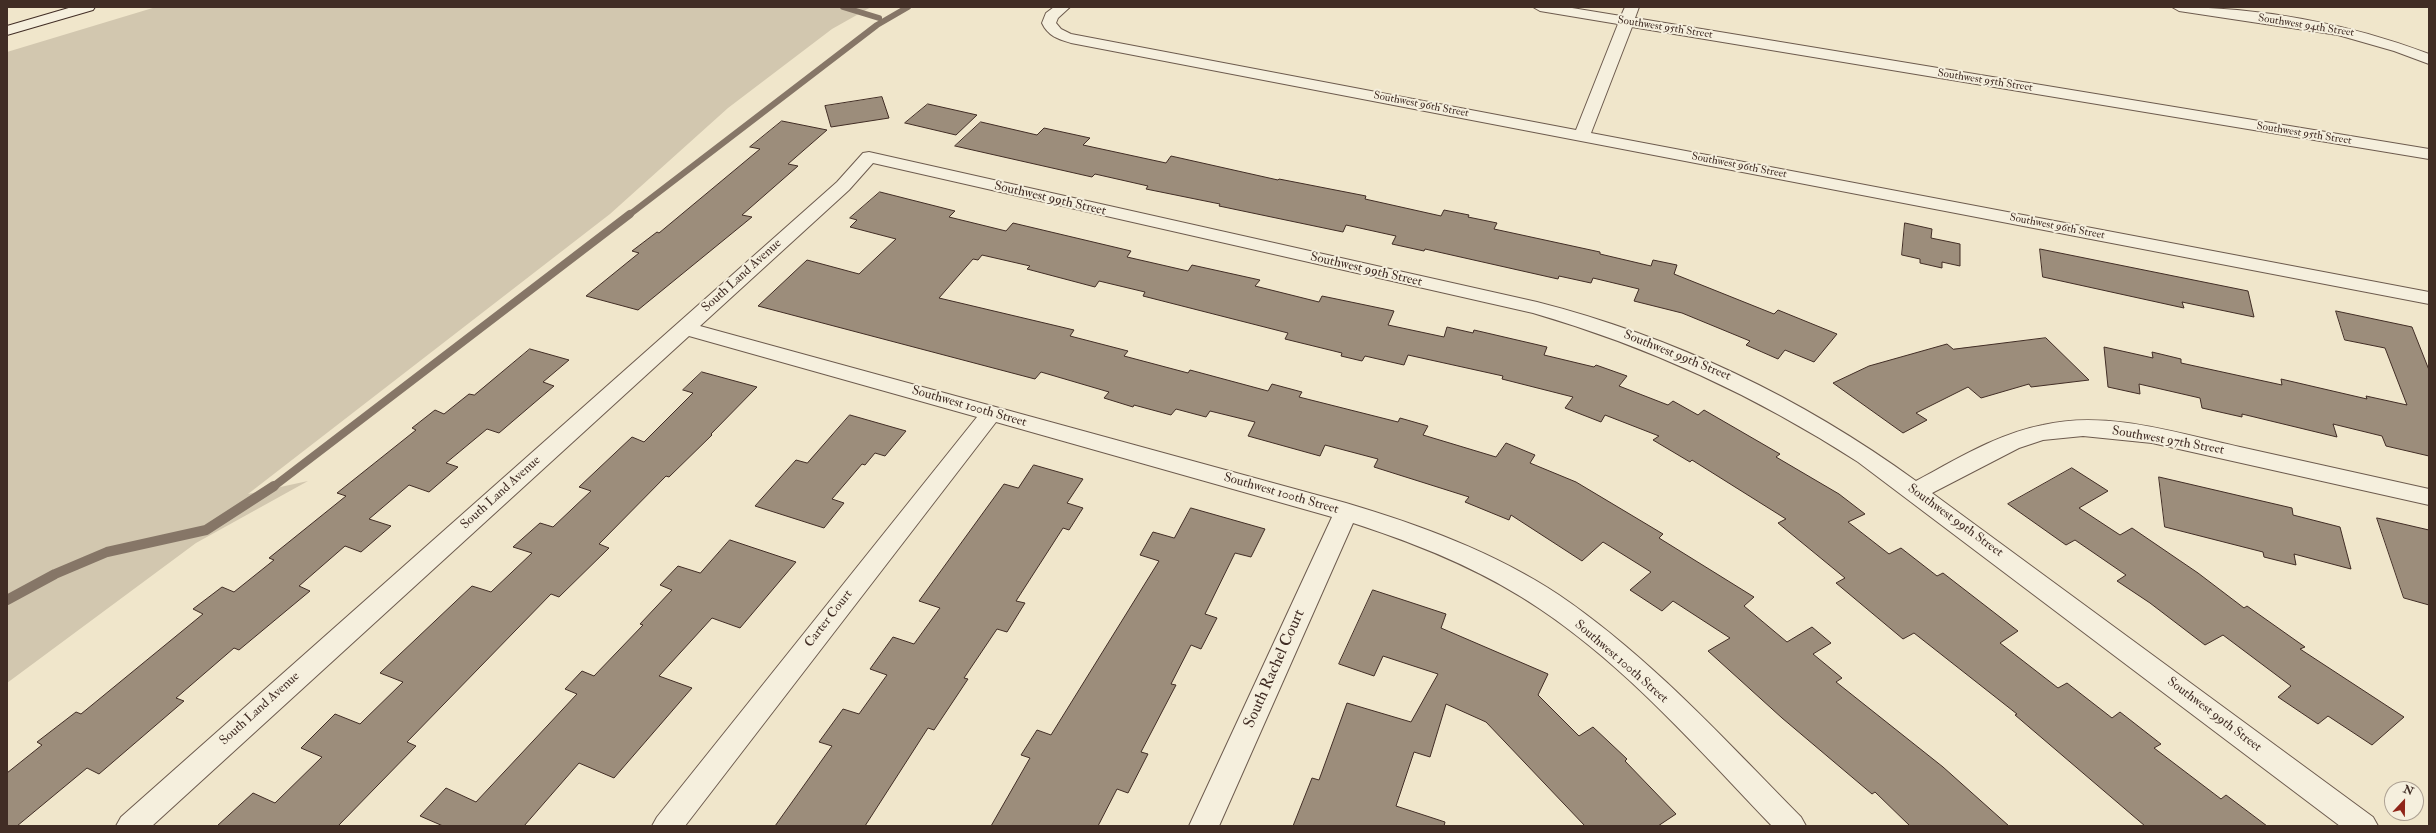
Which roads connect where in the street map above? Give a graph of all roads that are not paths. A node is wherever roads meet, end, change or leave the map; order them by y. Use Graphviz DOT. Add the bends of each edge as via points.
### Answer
graph roads {
  1 [pos="88,7"];
  2 [pos="1063,7"];
  3 [pos="1540,7"];
  4 [pos="2179,7"];
  5 [pos="1629,14"];
  6 [pos="7,31"];
  7 [pos="2429,59"];
  8 [pos="1582,135"];
  9 [pos="2429,154"];
  10 [pos="869,158"];
  11 [pos="2429,298"];
  12 [pos="684,328"];
  13 [pos="992,414"];
  14 [pos="1916,492"];
  15 [pos="2429,497"];
  16 [pos="1346,512"];
  17 [pos="130,826"];
  18 [pos="667,826"];
  19 [pos="1204,826"];
  20 [pos="1791,826"];
  21 [pos="2363,826"];
  1 -- 6 [label="street"];
  2 -- 8 [label="street, Southwest 96th Street" via="1049,20 1051,28 1075,40"];
  3 -- 5 [label="street, Southwest 95th Street"];
  4 -- 7 [label="street, Southwest 94th Street" via="2352,34 2390,44"];
  5 -- 8 [label="street"];
  5 -- 9 [label="street, Southwest 95th Street"];
  8 -- 11 [label="street, Southwest 96th Street"];
  10 -- 12 [label="street, South Land Avenue" via="843,186"];
  10 -- 14 [label="street, Southwest 99th Street" via="1537,308 1597,325 1711,368 1771,398 1835,435"];
  12 -- 13 [label="street, Southwest 100th Street"];
  12 -- 17 [label="street, South Land Avenue"];
  13 -- 16 [label="street, Southwest 100th Street"];
  13 -- 18 [label="street, Carter Court"];
  14 -- 15 [label="street, Southwest 97th Street" via="2007,445 2042,432 2108,429 2152,435"];
  14 -- 21 [label="street, Southwest 99th Street"];
  16 -- 19 [label="street, South Rachel Court"];
  16 -- 20 [label="street, Southwest 100th Street" via="1403,530 1463,554 1515,582 1577,622 1645,679"];
}
